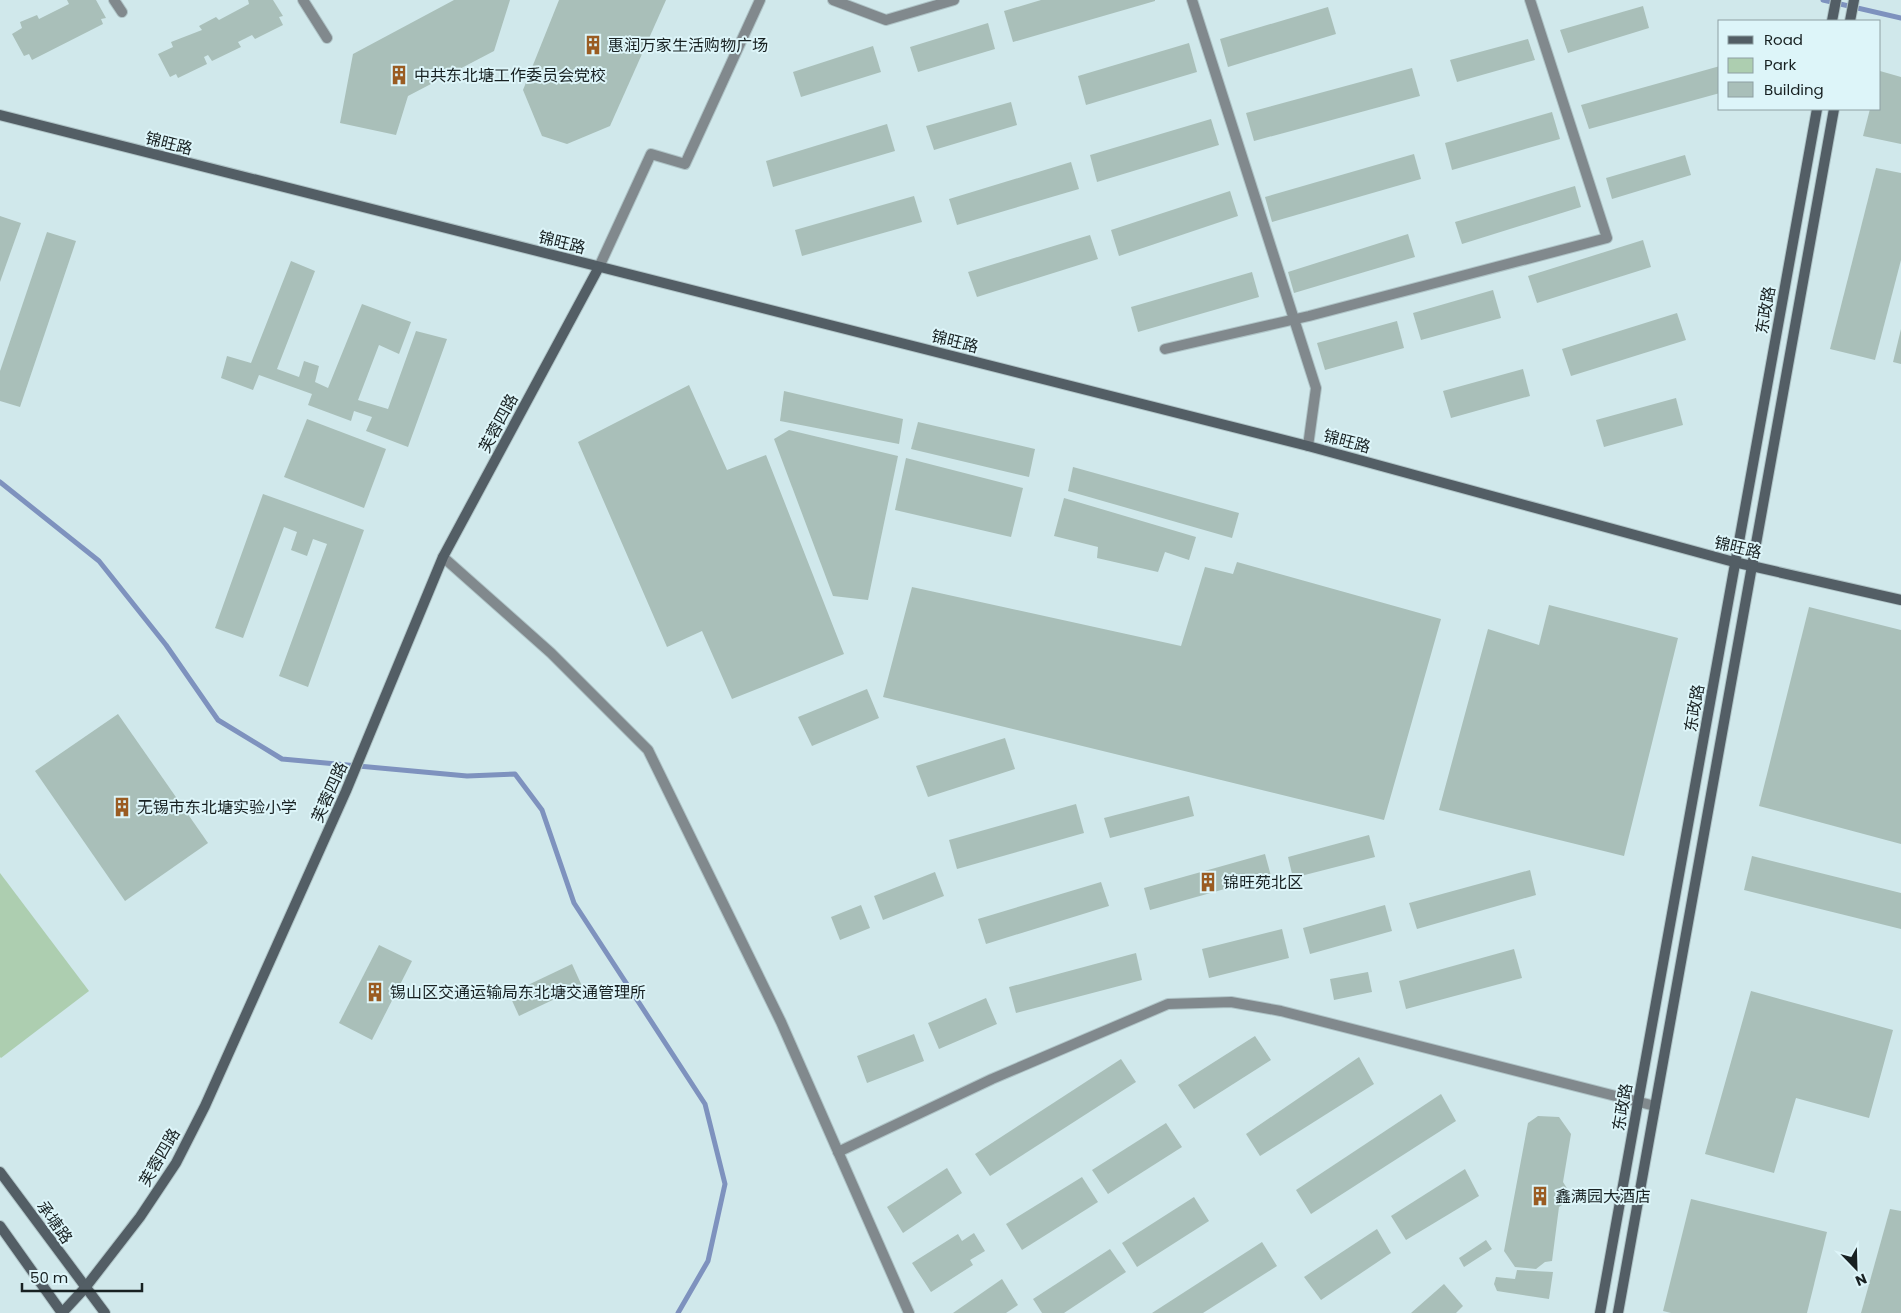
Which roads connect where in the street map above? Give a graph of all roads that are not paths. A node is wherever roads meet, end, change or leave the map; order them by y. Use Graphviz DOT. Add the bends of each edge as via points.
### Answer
graph roads {
  1 [pos="114,0"];
  2 [pos="303,0"];
  3 [pos="760,0"];
  4 [pos="832,0"];
  5 [pos="954,0"];
  6 [pos="1192,0"];
  7 [pos="1530,0"];
  8 [pos="1836,0"];
  9 [pos="1854,0"];
  10 [pos="122,12"];
  11 [pos="1833,17"];
  12 [pos="1851,19"];
  13 [pos="327,38"];
  14 [pos="1816,110"];
  15 [pos="1834,110"];
  16 [pos="0,115"];
  17 [pos="599,267"];
  18 [pos="1294,320"];
  19 [pos="1165,348"];
  20 [pos="1308,446"];
  21 [pos="443,557"];
  22 [pos="1734,562"];
  23 [pos="1752,566"];
  24 [pos="1901,600"];
  25 [pos="1637,1103"];
  26 [pos="1655,1106"];
  27 [pos="838,1152"];
  28 [pos="0,1172"];
  29 [pos="0,1226"];
  30 [pos="85,1288"];
  31 [pos="62,1313"];
  32 [pos="105,1313"];
  33 [pos="909,1313"];
  34 [pos="1600,1313"];
  35 [pos="1618,1313"];
  1 -- 10 [label="street"];
  2 -- 13 [label="street"];
  3 -- 17 [label="street" via="685,164 651,154"];
  4 -- 5 [label="street" via="886,20"];
  6 -- 18 [label="street"];
  7 -- 18 [label="street" via="1607,238"];
  8 -- 11 [label="street"];
  9 -- 12 [label="street"];
  14 -- 22 [label="street, 东政路"];
  15 -- 23 [label="street, 东政路"];
  16 -- 17 [label="street, 锦旺路"];
  17 -- 20 [label="street, 锦旺路"];
  17 -- 21 [label="street, 芙蓉四路"];
  18 -- 19 [label="street"];
  18 -- 20 [label="street" via="1316,388"];
  20 -- 22 [label="street, 锦旺路"];
  21 -- 27 [label="street" via="551,653 648,750 781,1022"];
  21 -- 30 [label="street, 芙蓉四路" via="346,791 205,1106 176,1163 140,1217"];
  22 -- 23 [label="street, 锦旺路"];
  22 -- 25 [label="street, 东政路"];
  23 -- 24 [label="street, 锦旺路"];
  23 -- 26 [label="street, 东政路"];
  25 -- 26 [label="street"];
  25 -- 27 [label="street" via="1281,1011 1231,1002 1168,1004 992,1079"];
  25 -- 34 [label="street, 东政路"];
  26 -- 35 [label="street, 东政路"];
  27 -- 33 [label="street"];
  28 -- 30 [label="street, 承塘路"];
  29 -- 31 [label="street"];
  30 -- 31 [label="street, 芙蓉四路"];
  30 -- 32 [label="street, 承塘路"];
}
